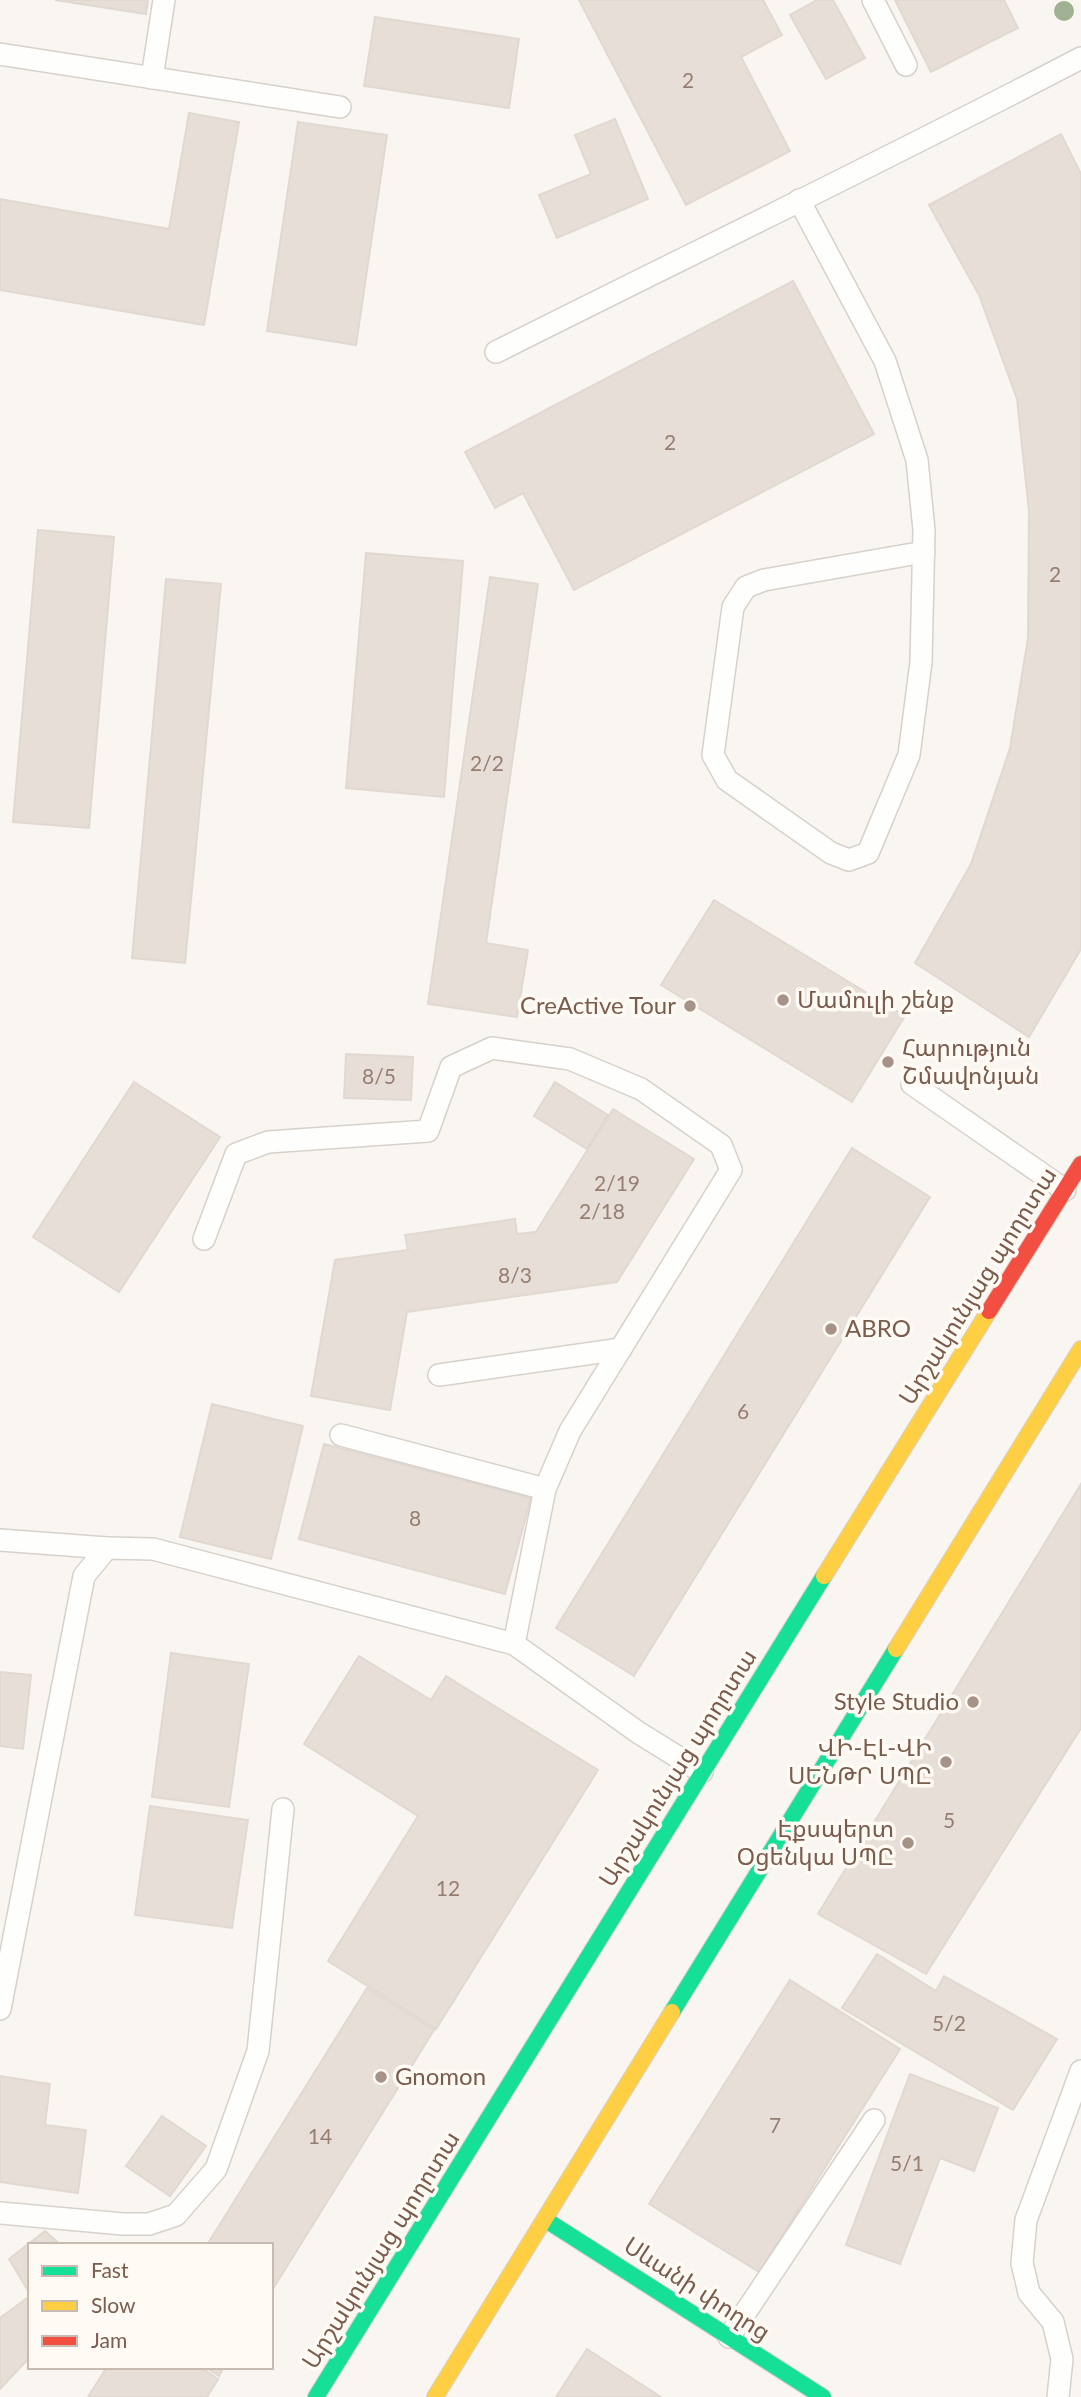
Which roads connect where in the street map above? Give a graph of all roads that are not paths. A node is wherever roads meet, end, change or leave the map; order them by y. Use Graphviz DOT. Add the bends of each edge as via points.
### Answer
graph roads {
  1 [pos="164,0"];
  2 [pos="873,0"];
  3 [pos="0,54"];
  4 [pos="1081,58"];
  5 [pos="906,65"];
  6 [pos="152,78"];
  7 [pos="340,107"];
  8 [pos="799,200"];
  9 [pos="496,352"];
  10 [pos="924,552"];
  11 [pos="912,1084"];
  12 [pos="1081,1164"];
  13 [pos="1065,1190"];
  14 [pos="204,1239"];
  15 [pos="621,1349"];
  16 [pos="1081,1349"];
  17 [pos="439,1375"];
  18 [pos="341,1435"];
  19 [pos="545,1489"];
  20 [pos="0,1540"];
  21 [pos="107,1548"];
  22 [pos="514,1644"];
  23 [pos="702,1772"];
  24 [pos="283,1809"];
  25 [pos="0,2009"];
  26 [pos="1081,2071"];
  27 [pos="874,2120"];
  28 [pos="0,2213"];
  29 [pos="546,2220"];
  30 [pos="729,2337"];
  31 [pos="1071,2356"];
  32 [pos="316,2397"];
  33 [pos="435,2397"];
  34 [pos="823,2397"];
  35 [pos="1058,2397"];
  1 -- 6 [label="lane"];
  2 -- 5 [label="lane"];
  3 -- 6 [label="lane"];
  4 -- 8 [label="lane" via="940,133"];
  6 -- 7 [label="lane"];
  8 -- 9 [label="lane"];
  8 -- 10 [label="lane" via="885,361 917,460"];
  10 -- 10 [label="lane" via="921,662 909,755 868,853 849,860 831,853 727,780 713,755 733,607 746,587 764,580"];
  11 -- 13 [label="lane"];
  12 -- 13 [label="main road, Արշակունյաց պողոտա"];
  13 -- 23 [label="main road, Արշակունյաց պողոտա"];
  14 -- 15 [label="lane" via="236,1154 268,1142 428,1131 452,1067 492,1048 570,1059 641,1089 721,1144 732,1170"];
  15 -- 17 [label="lane"];
  15 -- 19 [label="lane" via="570,1431"];
  16 -- 29 [label="main road"];
  18 -- 19 [label="lane"];
  19 -- 22 [label="lane"];
  20 -- 21 [label="lane"];
  21 -- 22 [label="lane" via="153,1549"];
  21 -- 25 [label="lane" via="84,1576"];
  22 -- 23 [label="lane"];
  23 -- 32 [label="main road, Արշակունյաց պողոտա"];
  24 -- 28 [label="lane" via="258,2050 216,2169 176,2215 149,2224"];
  26 -- 31 [label="lane" via="1026,2220 1023,2263 1029,2293 1053,2322"];
  27 -- 30 [label="lane"];
  29 -- 30 [label="main road, Սևանի փողոց"];
  29 -- 33 [label="main road"];
  30 -- 34 [label="main road, Սևանի փողոց"];
  31 -- 35 [label="lane"];
}
